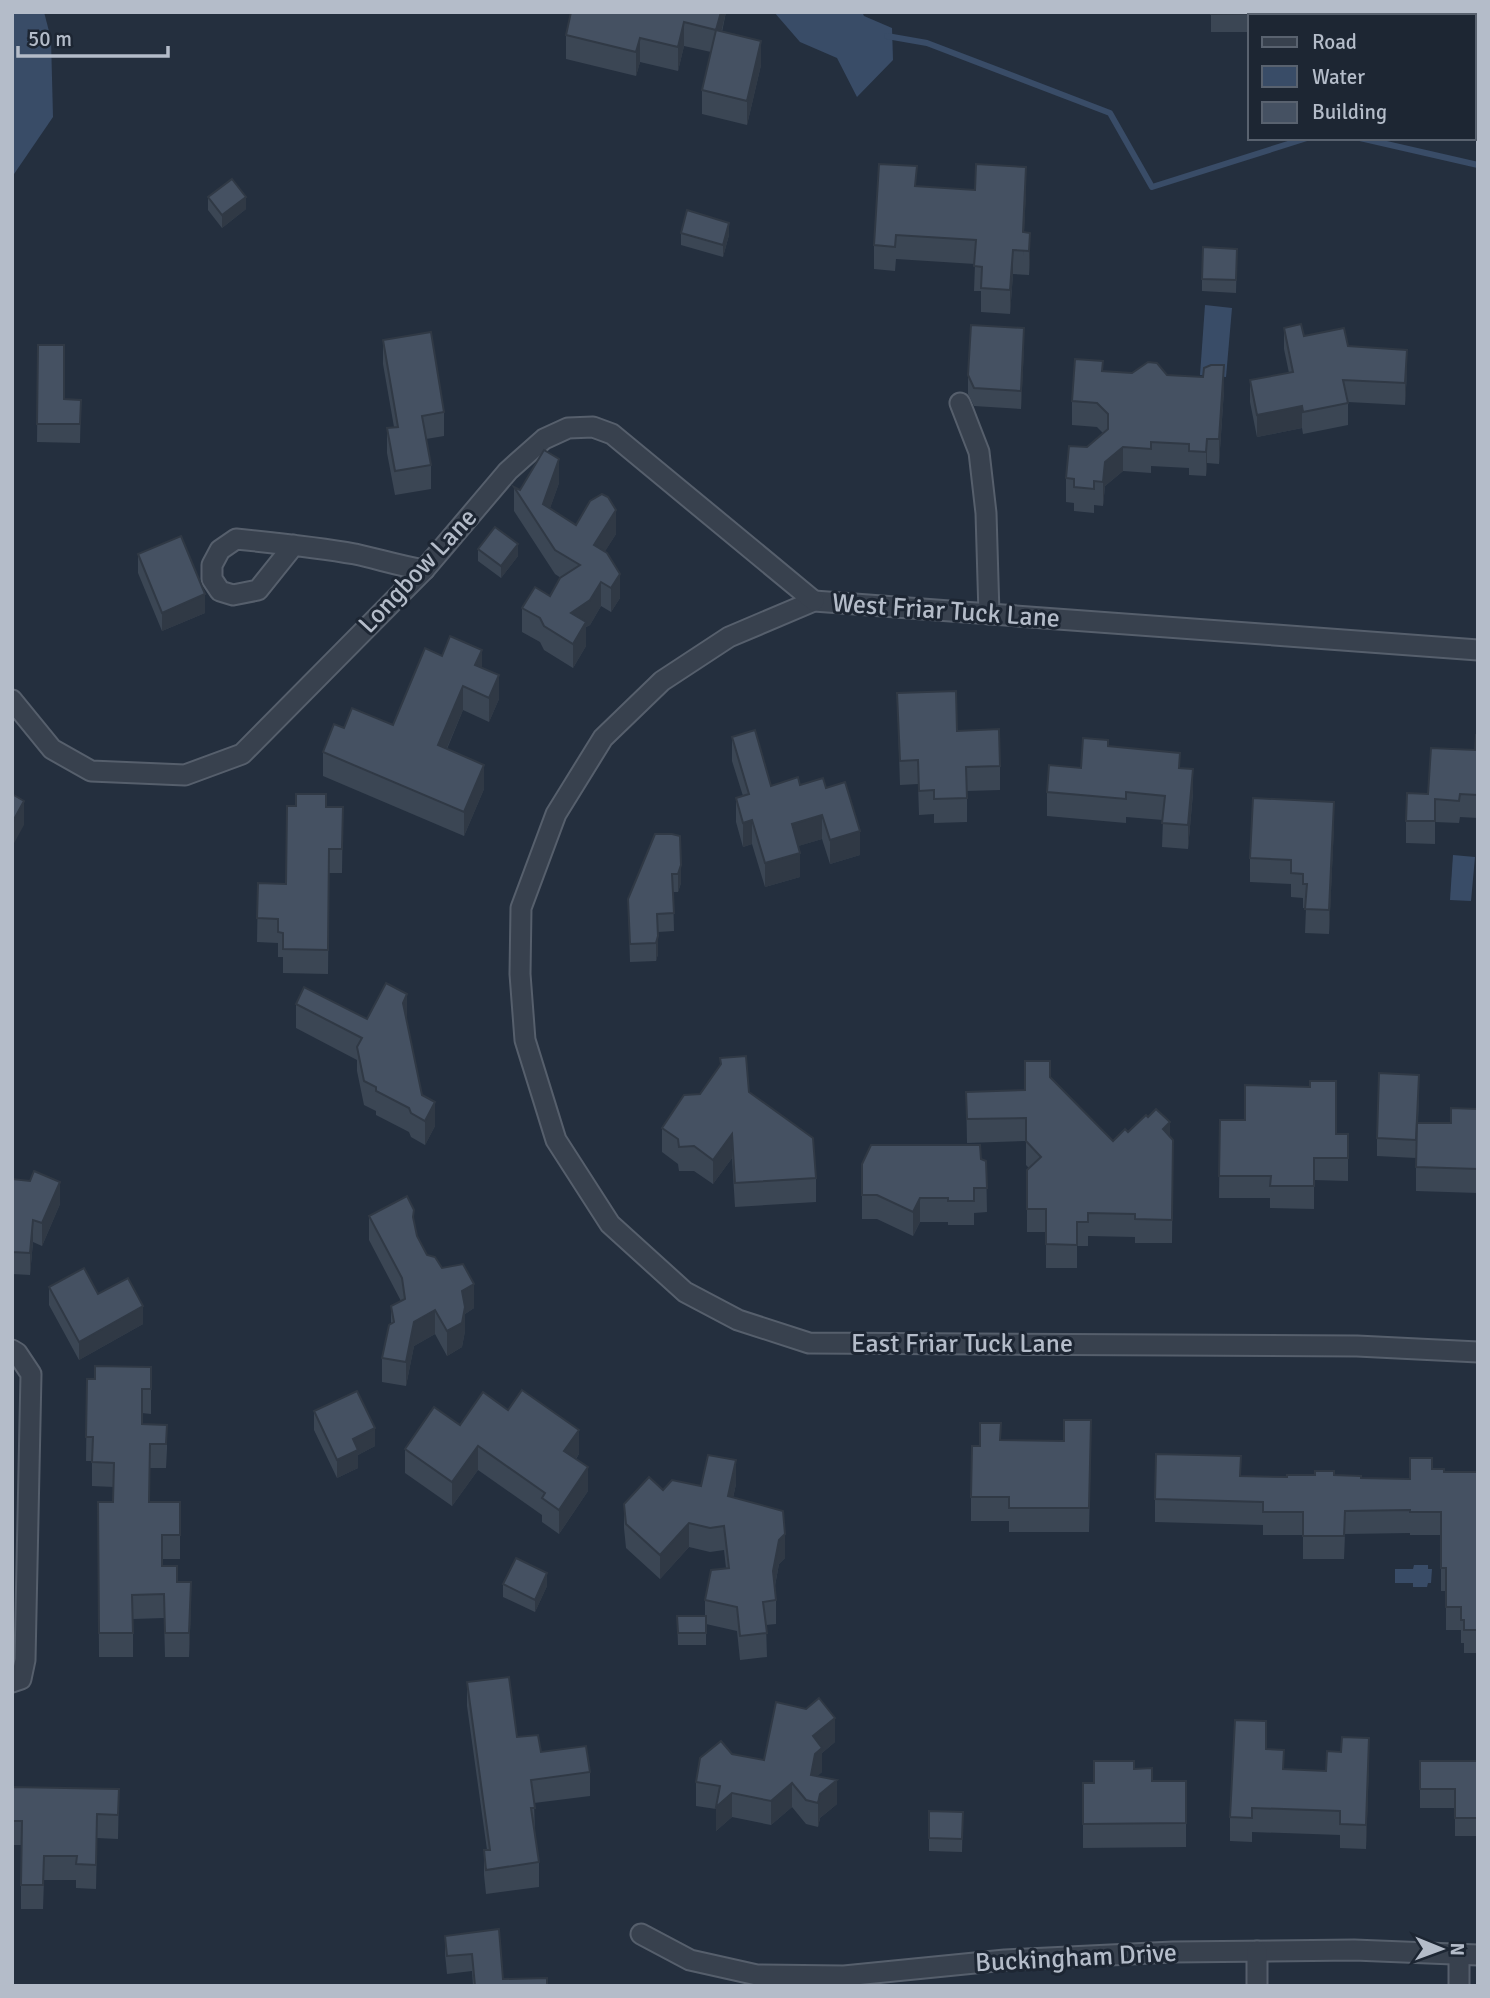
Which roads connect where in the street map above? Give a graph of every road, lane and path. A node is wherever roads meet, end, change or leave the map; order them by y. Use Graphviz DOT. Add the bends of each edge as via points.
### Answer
graph roads {
  1 [pos="960,403"];
  2 [pos="294,545"];
  3 [pos="424,570"];
  4 [pos="814,601"];
  5 [pos="989,614"];
  6 [pos="1478,650"];
  7 [pos="12,700"];
  8 [pos="548,1114"];
  9 [pos="12,1350"];
  10 [pos="1478,1352"];
  11 [pos="20,1473"];
  12 [pos="12,1682"];
  13 [pos="641,1934"];
  14 [pos="1257,1951"];
  15 [pos="1468,1954"];
  16 [pos="1257,1986"];
  17 [pos="1459,1986"];
  1 -- 5 [label="street" via="979,452"];
  2 -- 3 [label="street"];
  3 -- 4 [label="street, Longbow Lane" via="508,471 544,439 568,428 593,426 612,434"];
  3 -- 7 [label="street, Longbow Lane" via="242,754 185,775 91,771 52,749"];
  4 -- 5 [label="street, West Friar Tuck Lane"];
  4 -- 8 [label="street, West Friar Tuck Lane" via="729,637 662,681 603,738 556,814 521,908 525,1040"];
  5 -- 6 [label="street, West Friar Tuck Lane"];
  8 -- 10 [label="street, East Friar Tuck Lane" via="556,1140 611,1224 685,1292 738,1320 810,1343 1357,1346"];
  9 -- 11 [label="street" via="31,1374"];
  11 -- 12 [label="street" via="25,1660 21,1679"];
  13 -- 14 [label="street, Buckingham Drive" via="690,1961 757,1975 844,1976 1005,1960"];
  14 -- 15 [label="street, Buckingham Drive"];
  14 -- 16 [label="street"];
  15 -- 17 [label="street"];
}
